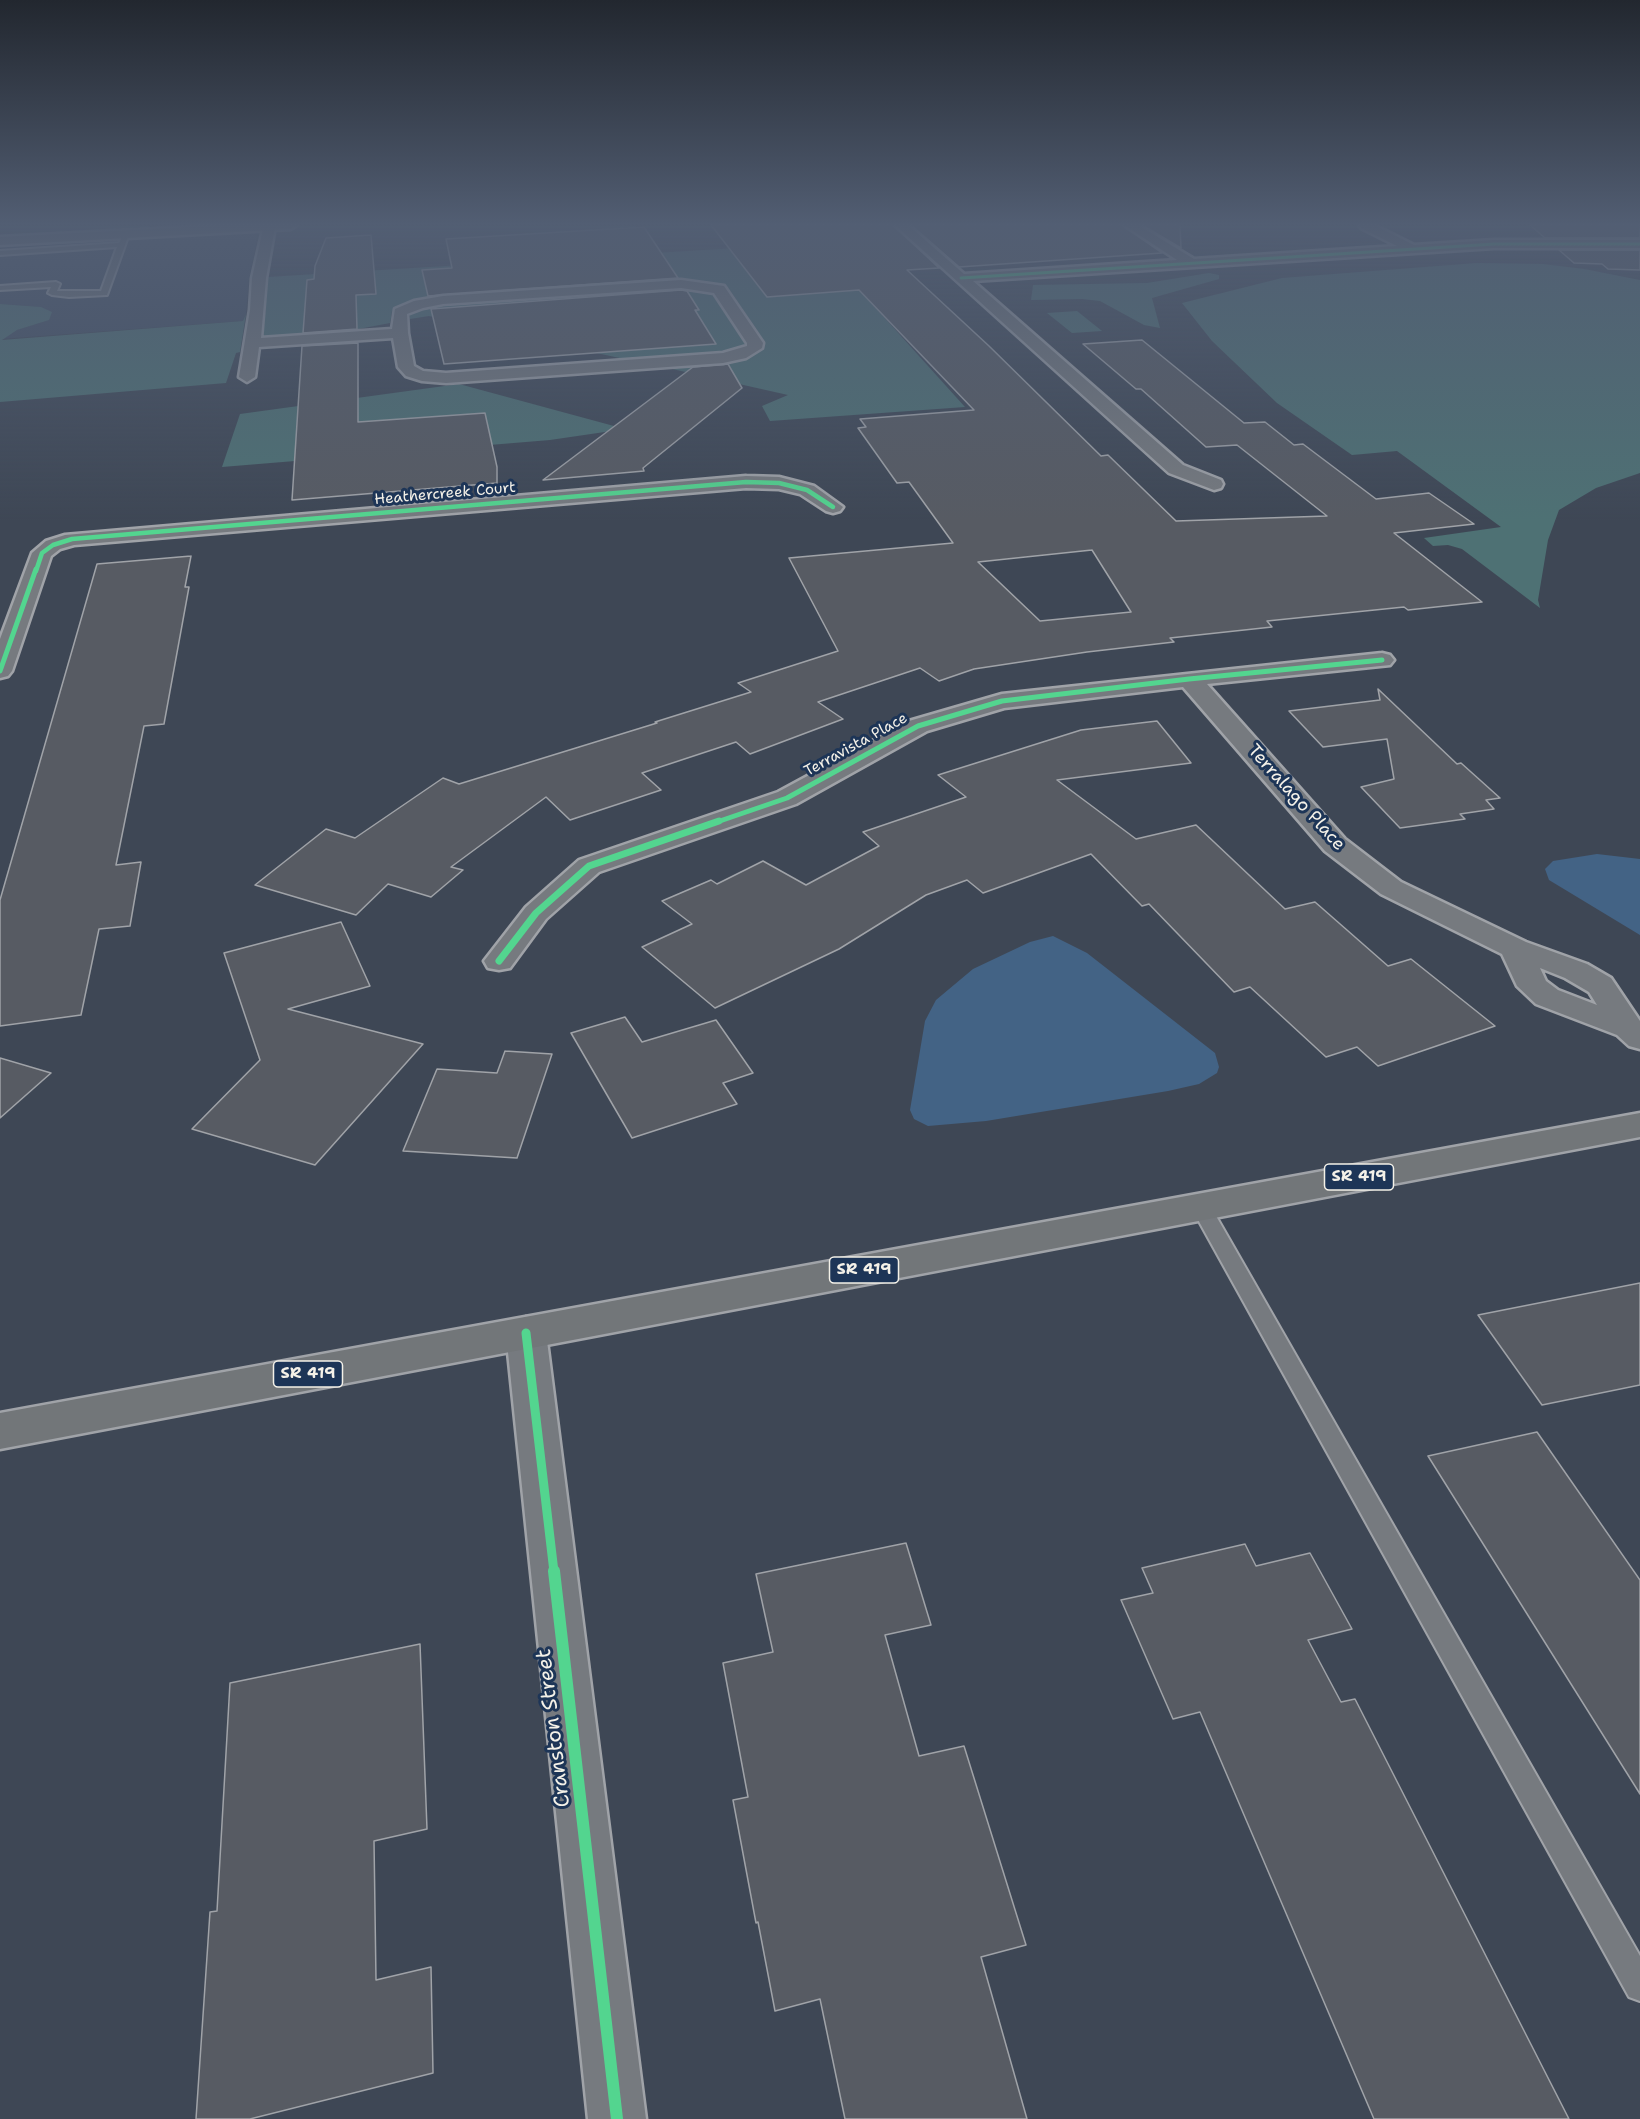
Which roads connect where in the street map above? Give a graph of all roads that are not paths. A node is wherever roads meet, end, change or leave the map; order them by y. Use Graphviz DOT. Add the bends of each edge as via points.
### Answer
graph roads {
  1 [pos="254,324"];
  2 [pos="400,324"];
  3 [pos="742,324"];
  4 [pos="1013,324"];
  5 [pos="400,333"];
  6 [pos="252,343"];
  7 [pos="247,376"];
  8 [pos="1214,484"];
  9 [pos="833,507"];
  10 [pos="1383,660"];
  11 [pos="0,671"];
  12 [pos="1189,679"];
  13 [pos="499,961"];
  14 [pos="1634,1033"];
  15 [pos="1640,1125"];
  16 [pos="1202,1207"];
  17 [pos="526,1333"];
  18 [pos="0,1431"];
  19 [pos="1640,1986"];
  20 [pos="617,2119"];
  1 -- 6 [label="street"];
  2 -- 5 [label="street"];
  3 -- 5 [label="street" via="755,343 754,348 740,355 446,378 422,376 406,368"];
  4 -- 8 [label="street" via="1176,469"];
  5 -- 6 [label="street"];
  6 -- 7 [label="street"];
  9 -- 11 [label="street, Heathercreek Court" via="807,490 779,483 746,482 72,539 42,553"];
  10 -- 12 [label="street, Terravista Place"];
  12 -- 13 [label="street, Terravista Place" via="1002,700 918,726 787,798 589,866 536,914"];
  12 -- 14 [label="street, Terralago Place" via="1335,845 1391,888 1515,948 1533,986 1546,997"];
  15 -- 16 [label="main road, SR 419"];
  16 -- 17 [label="main road, SR 419"];
  16 -- 19 [label="lane"];
  17 -- 18 [label="main road, SR 419"];
  17 -- 20 [label="street, Cranston Street"];
}
